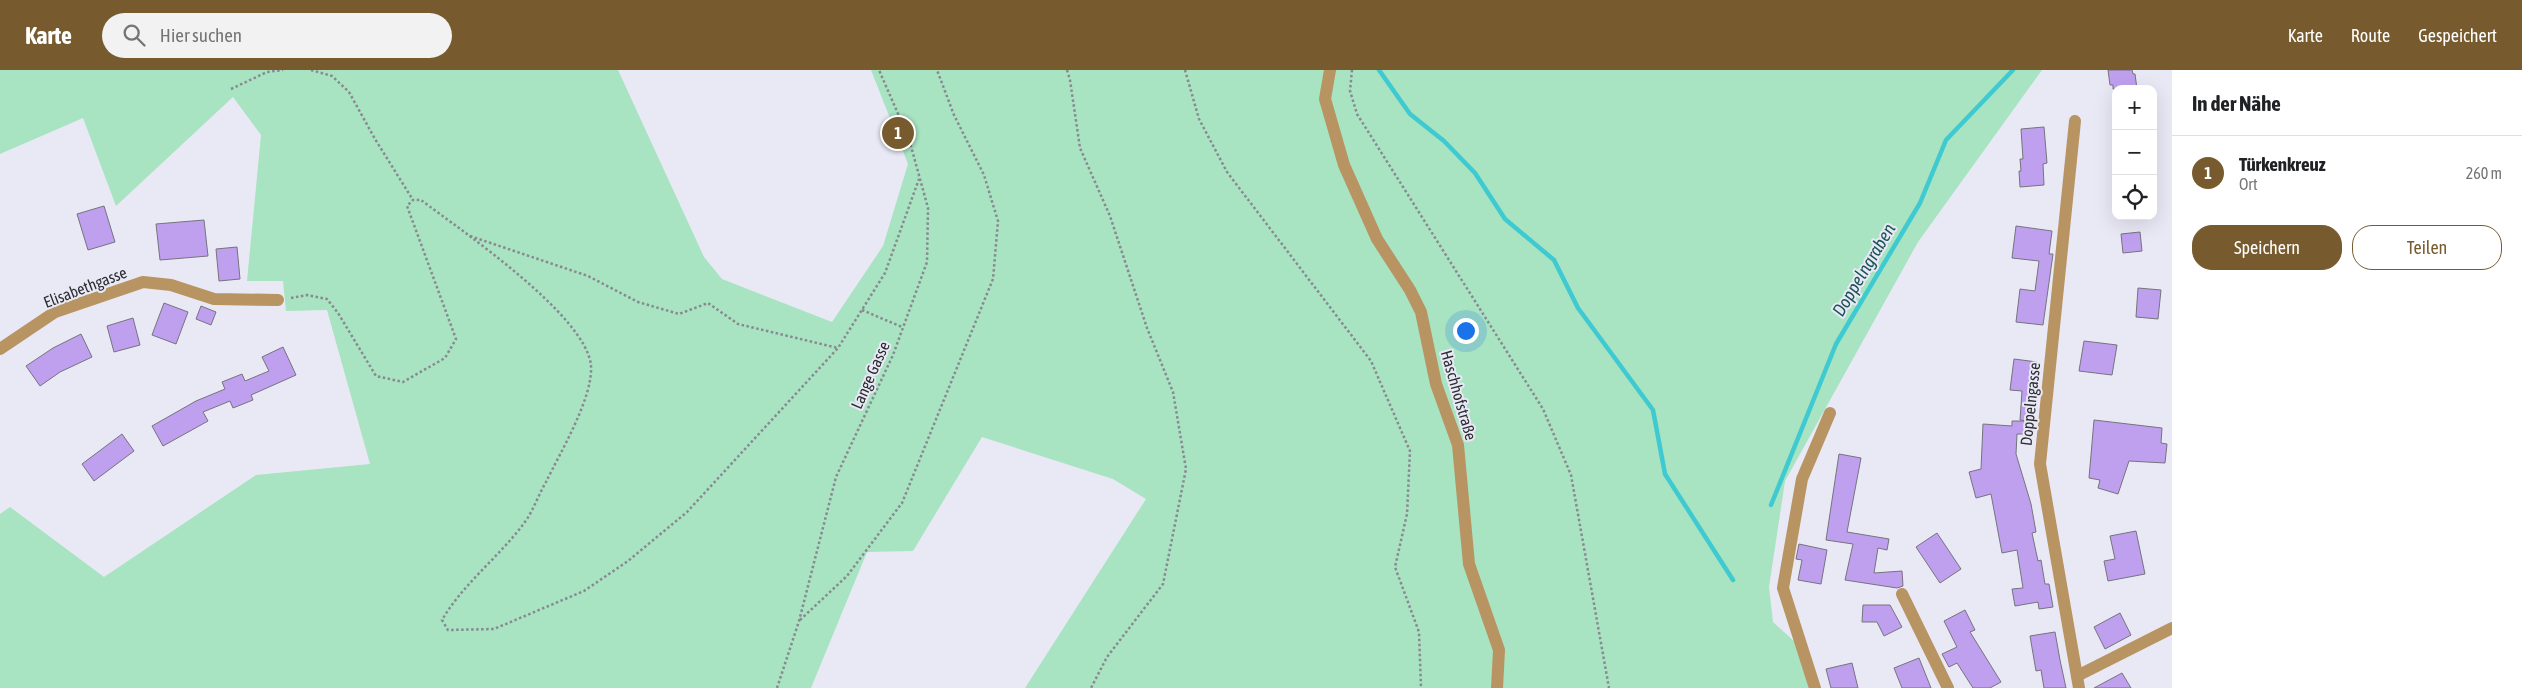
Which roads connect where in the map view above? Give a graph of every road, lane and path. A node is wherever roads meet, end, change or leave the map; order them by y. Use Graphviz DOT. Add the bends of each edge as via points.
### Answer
graph roads {
  1 [pos="283,70"];
  2 [pos="311,70"];
  3 [pos="879,70"];
  4 [pos="937,70"];
  5 [pos="1067,70"];
  6 [pos="1185,70"];
  7 [pos="1330,70"];
  8 [pos="1352,70"];
  9 [pos="231,89"];
  10 [pos="2075,121"];
  11 [pos="919,179"];
  12 [pos="413,200"];
  13 [pos="468,236"];
  14 [pos="278,300"];
  15 [pos="862,310"];
  16 [pos="903,327"];
  17 [pos="838,348"];
  18 [pos="0,349"];
  19 [pos="1830,413"];
  20 [pos="1902,594"];
  21 [pos="799,621"];
  22 [pos="2172,628"];
  23 [pos="2078,682"];
  24 [pos="777,688"];
  25 [pos="1091,688"];
  26 [pos="1420,688"];
  27 [pos="1497,688"];
  28 [pos="1609,688"];
  29 [pos="1815,688"];
  30 [pos="1948,688"];
  1 -- 9 [label="path" via="267,72"];
  2 -- 12 [label="path" via="332,76 350,92"];
  3 -- 11 [label="path, Lange Gasse" via="909,139"];
  4 -- 21 [label="path" via="954,115 984,175 998,221 994,280 902,503 847,576"];
  5 -- 25 [label="path" via="1080,148 1110,216 1147,328 1173,392 1186,469 1162,584 1107,657"];
  6 -- 26 [label="path" via="1198,119 1227,172 1371,361 1410,451 1407,514 1395,566 1419,632"];
  7 -- 27 [label="street, Haschhofstraße" via="1325,99 1344,165 1377,239 1422,312 1436,384 1458,445 1469,564 1499,650"];
  8 -- 28 [label="path" via="1350,91 1357,114 1543,409 1571,475"];
  10 -- 23 [label="street, Doppelngasse" via="2040,464"];
  11 -- 15 [label="path" via="885,273"];
  11 -- 16 [label="path, Lange Gasse" via="928,208 927,262"];
  12 -- 13 [label="path" via="421,200"];
  12 -- 14 [label="path" via="407,206 414,230 456,339 445,358 403,382 376,376 327,299 307,296"];
  13 -- 17 [label="path" via="588,276 638,302 679,314 708,303 738,324"];
  13 -- 17 [label="path" via="552,304 587,348 591,367 589,386 574,425 527,519 447,612 442,620 448,630 494,629 584,591 628,561 687,512"];
  14 -- 18 [label="street, Elisabethgasse" via="214,299 171,285 142,282 55,312"];
  15 -- 16 [label="path"];
  15 -- 17 [label="path"];
  16 -- 21 [label="path, Lange Gasse" via="836,477"];
  19 -- 29 [label="street" via="1802,478 1783,588"];
  20 -- 30 [label="street"];
  21 -- 24 [label="path, Lange Gasse"];
  22 -- 23 [label="street"];
}
